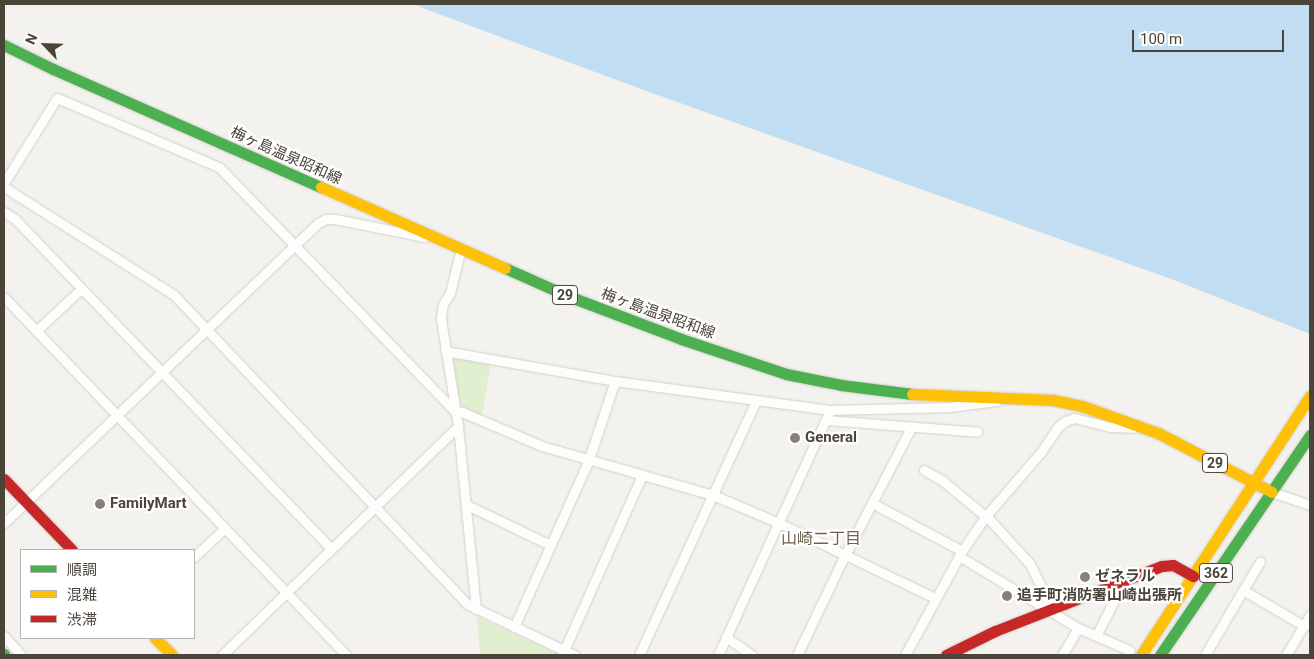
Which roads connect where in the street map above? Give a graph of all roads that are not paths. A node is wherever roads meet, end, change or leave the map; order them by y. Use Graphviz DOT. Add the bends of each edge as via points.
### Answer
graph roads {
  1 [pos="4,45"];
  2 [pos="4,183"];
  3 [pos="4,187"];
  4 [pos="4,212"];
  5 [pos="440,240"];
  6 [pos="294,243"];
  7 [pos="461,248"];
  8 [pos="81,289"];
  9 [pos="4,297"];
  10 [pos="206,329"];
  11 [pos="36,331"];
  12 [pos="444,351"];
  13 [pos="161,372"];
  14 [pos="615,381"];
  15 [pos="1310,396"];
  16 [pos="1013,398"];
  17 [pos="756,400"];
  18 [pos="830,410"];
  19 [pos="455,412"];
  20 [pos="116,415"];
  21 [pos="827,420"];
  22 [pos="458,426"];
  23 [pos="912,426"];
  24 [pos="978,432"];
  25 [pos="1158,433"];
  26 [pos="1310,435"];
  27 [pos="588,459"];
  28 [pos="924,470"];
  29 [pos="642,475"];
  30 [pos="4,479"];
  31 [pos="1256,479"];
  32 [pos="1275,487"];
  33 [pos="713,495"];
  34 [pos="26,502"];
  35 [pos="872,503"];
  36 [pos="1310,505"];
  37 [pos="467,506"];
  38 [pos="376,507"];
  39 [pos="985,517"];
  40 [pos="4,522"];
  41 [pos="779,523"];
  42 [pos="224,528"];
  43 [pos="550,545"];
  44 [pos="71,549"];
  45 [pos="330,549"];
  46 [pos="961,553"];
  47 [pos="844,555"];
  48 [pos="195,556"];
  49 [pos="1260,562"];
  50 [pos="1193,576"];
  51 [pos="1115,586"];
  52 [pos="1243,590"];
  53 [pos="286,592"];
  54 [pos="935,598"];
  55 [pos="476,609"];
  56 [pos="1050,610"];
  57 [pos="1310,615"];
  58 [pos="1304,626"];
  59 [pos="514,627"];
  60 [pos="1078,628"];
  61 [pos="4,636"];
  62 [pos="1096,636"];
  63 [pos="726,637"];
  64 [pos="156,639"];
  65 [pos="1129,650"];
  66 [pos="563,653"];
  67 [pos="21,655"];
  68 [pos="172,655"];
  69 [pos="222,655"];
  70 [pos="346,655"];
  71 [pos="574,655"];
  72 [pos="639,655"];
  73 [pos="718,655"];
  74 [pos="752,655"];
  75 [pos="797,655"];
  76 [pos="905,655"];
  77 [pos="946,655"];
  78 [pos="1062,655"];
  79 [pos="1141,655"];
  80 [pos="1160,655"];
  81 [pos="1205,655"];
  82 [pos="1286,655"];
  1 -- 5 [label="main road, 梅ヶ島温泉昭和線 / 29"];
  2 -- 6 [label="street" via="57,98 219,167"];
  3 -- 10 [label="street" via="174,295"];
  4 -- 8 [label="street" via="15,219"];
  5 -- 6 [label="street" via="326,220"];
  5 -- 7 [label="main road, 梅ヶ島温泉昭和線 / 29"];
  6 -- 10 [label="street"];
  6 -- 19 [label="street"];
  7 -- 12 [label="street" via="441,319"];
  7 -- 16 [label="main road, 梅ヶ島温泉昭和線 / 29" via="568,296 786,374 896,393"];
  8 -- 11 [label="street"];
  8 -- 13 [label="street"];
  9 -- 11 [label="street"];
  10 -- 13 [label="street"];
  10 -- 38 [label="street"];
  11 -- 20 [label="street"];
  12 -- 14 [label="street"];
  12 -- 19 [label="street"];
  13 -- 20 [label="street"];
  13 -- 45 [label="street"];
  14 -- 17 [label="street"];
  14 -- 27 [label="street"];
  15 -- 31 [label="main road, 362"];
  16 -- 18 [label="street" via="949,407"];
  16 -- 25 [label="main road, 梅ヶ島温泉昭和線 / 29" via="1053,400 1082,406"];
  17 -- 18 [label="street"];
  17 -- 33 [label="street"];
  18 -- 21 [label="street"];
  19 -- 22 [label="street"];
  19 -- 27 [label="street" via="462,412 542,446"];
  20 -- 34 [label="street"];
  20 -- 42 [label="street"];
  21 -- 23 [label="street"];
  21 -- 41 [label="street"];
  22 -- 37 [label="street"];
  22 -- 38 [label="street"];
  23 -- 24 [label="street"];
  23 -- 35 [label="street"];
  25 -- 31 [label="main road, 梅ヶ島温泉昭和線 / 29"];
  25 -- 39 [label="street" via="1110,427 1082,419 1065,421"];
  26 -- 32 [label="main road, 362"];
  27 -- 29 [label="street"];
  27 -- 43 [label="street"];
  28 -- 39 [label="street" via="944,481"];
  29 -- 33 [label="street"];
  29 -- 66 [label="street"];
  30 -- 34 [label="main road"];
  31 -- 32 [label="main road, 梅ヶ島温泉昭和線 / 29"];
  31 -- 50 [label="main road, 362"];
  32 -- 36 [label="street"];
  32 -- 80 [label="main road, 362"];
  33 -- 41 [label="street"];
  33 -- 72 [label="street"];
  34 -- 40 [label="street"];
  34 -- 44 [label="main road"];
  35 -- 46 [label="street"];
  35 -- 47 [label="street"];
  37 -- 43 [label="street"];
  37 -- 55 [label="street"];
  38 -- 45 [label="street"];
  38 -- 55 [label="street" via="467,604"];
  39 -- 46 [label="street"];
  39 -- 56 [label="street" via="1030,564"];
  41 -- 47 [label="street"];
  41 -- 63 [label="street"];
  42 -- 48 [label="street"];
  42 -- 53 [label="street"];
  43 -- 59 [label="street"];
  45 -- 53 [label="street"];
  46 -- 54 [label="street"];
  46 -- 56 [label="street"];
  47 -- 54 [label="street"];
  47 -- 75 [label="street"];
  49 -- 52 [label="street"];
  50 -- 51 [label="main road, 362" via="1173,564"];
  50 -- 79 [label="main road, 362"];
  51 -- 56 [label="main road, 362"];
  51 -- 62 [label="street" via="1114,601"];
  52 -- 58 [label="street"];
  52 -- 81 [label="street"];
  53 -- 69 [label="street"];
  53 -- 70 [label="street"];
  54 -- 76 [label="street"];
  55 -- 59 [label="street"];
  56 -- 60 [label="street"];
  56 -- 77 [label="main road, 362" via="964,644"];
  57 -- 58 [label="street"];
  58 -- 82 [label="street"];
  59 -- 66 [label="street"];
  60 -- 62 [label="street"];
  60 -- 78 [label="street"];
  61 -- 67 [label="street"];
  62 -- 65 [label="street"];
  63 -- 73 [label="street"];
  63 -- 74 [label="street"];
  64 -- 68 [label="main road"];
  66 -- 71 [label="street"];
}
